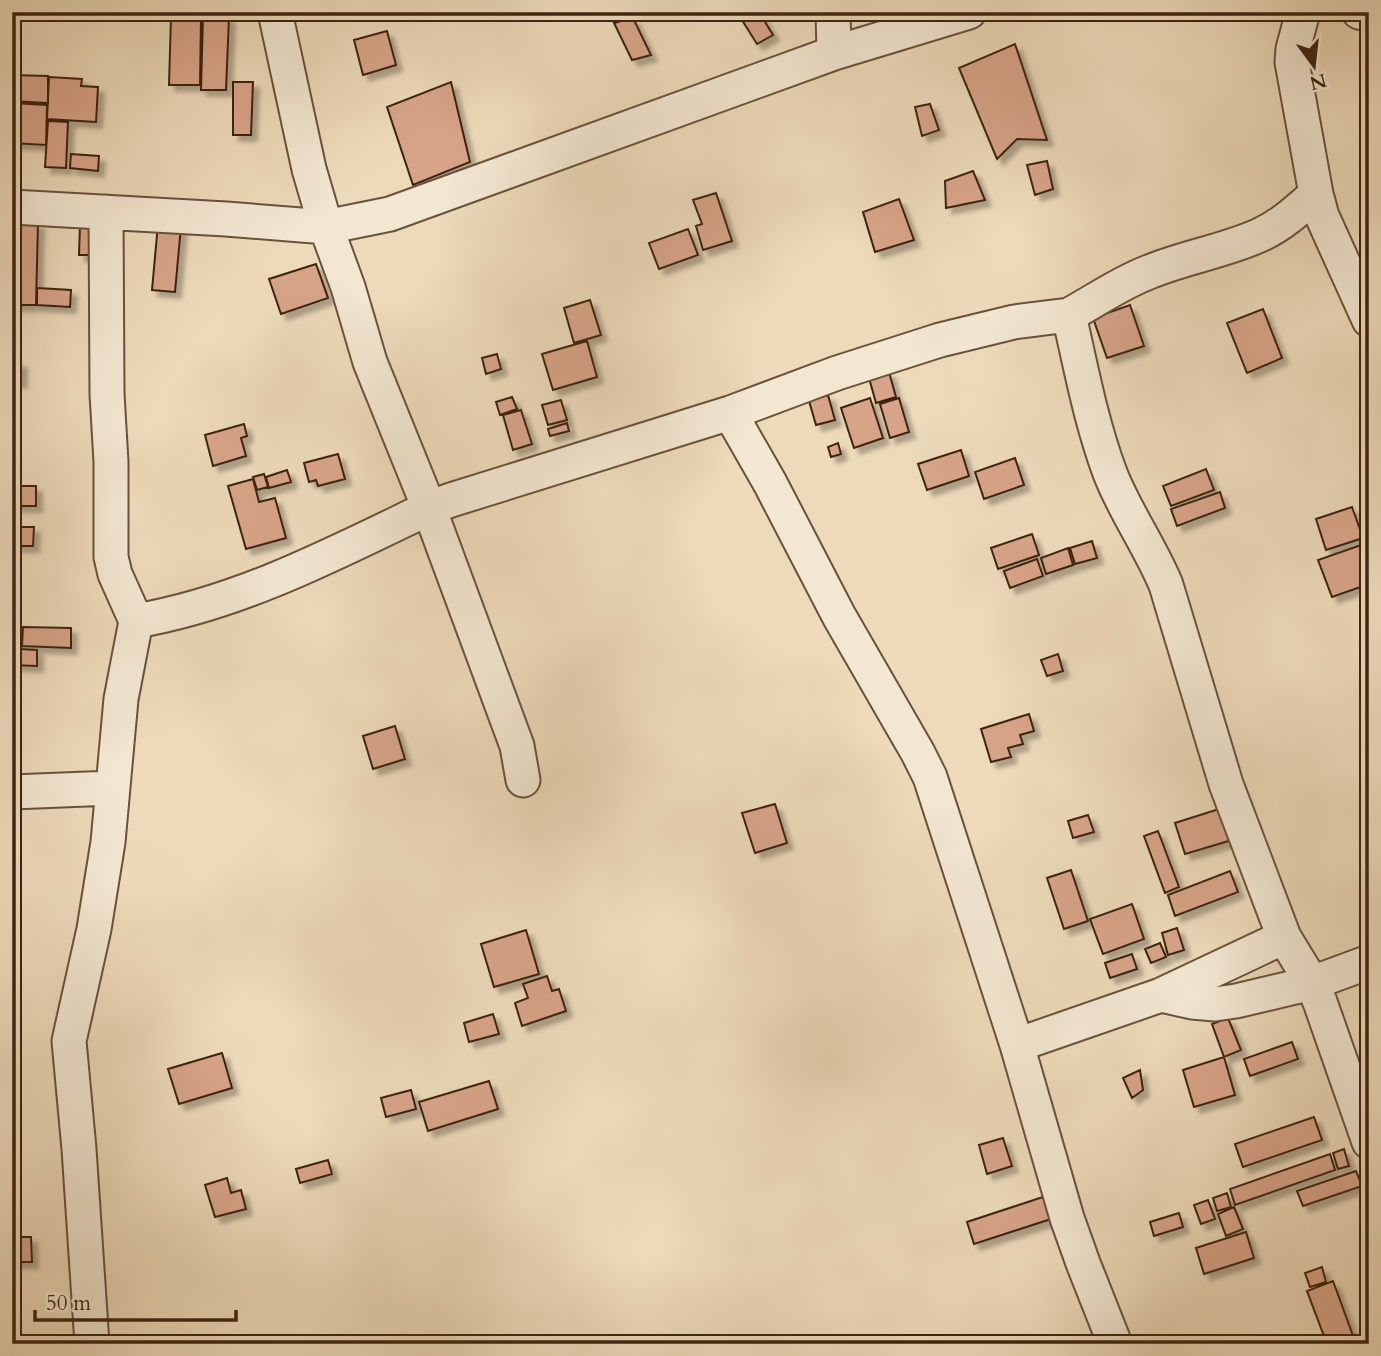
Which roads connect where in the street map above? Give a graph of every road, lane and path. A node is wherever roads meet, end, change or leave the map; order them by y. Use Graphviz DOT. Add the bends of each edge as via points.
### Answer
graph roads {
  1 [pos="275,12"];
  2 [pos="833,12"];
  3 [pos="969,12"];
  4 [pos="1303,12"];
  5 [pos="1359,12"];
  6 [pos="1369,14"];
  7 [pos="834,53"];
  8 [pos="1316,194"];
  9 [pos="12,207"];
  10 [pos="106,212"];
  11 [pos="326,227"];
  12 [pos="1069,315"];
  13 [pos="1369,320"];
  14 [pos="730,414"];
  15 [pos="429,508"];
  16 [pos="136,621"];
  17 [pos="523,780"];
  18 [pos="112,788"];
  19 [pos="12,792"];
  20 [pos="1284,937"];
  21 [pos="1369,962"];
  22 [pos="1312,983"];
  23 [pos="1160,995"];
  24 [pos="1017,1045"];
  25 [pos="1369,1142"];
  26 [pos="92,1344"];
  27 [pos="1115,1344"];
  1 -- 11 [label="street"];
  2 -- 7 [label="street"];
  3 -- 7 [label="street"];
  4 -- 8 [label="street" via="1292,62"];
  5 -- 6 [label="street"];
  7 -- 11 [label="street" via="390,214"];
  8 -- 12 [label="street" via="1262,234 1148,272"];
  8 -- 13 [label="street"];
  9 -- 10 [label="street"];
  10 -- 11 [label="street"];
  10 -- 16 [label="street" via="111,558"];
  11 -- 15 [label="street" via="370,362"];
  12 -- 14 [label="street" via="1014,322 940,340"];
  12 -- 20 [label="street" via="1100,445 1166,585 1226,784"];
  14 -- 15 [label="street"];
  14 -- 24 [label="street" via="930,777"];
  15 -- 16 [label="street" via="289,575 177,613"];
  15 -- 17 [label="street" via="517,746"];
  16 -- 18 [label="street" via="121,699"];
  18 -- 19 [label="street"];
  18 -- 26 [label="street" via="96,916 69,1041"];
  20 -- 22 [label="street"];
  20 -- 23 [label="street"];
  21 -- 22 [label="street"];
  22 -- 23 [label="street" via="1215,1004"];
  22 -- 25 [label="street"];
  23 -- 24 [label="street"];
  24 -- 27 [label="street" via="1068,1218"];
}
